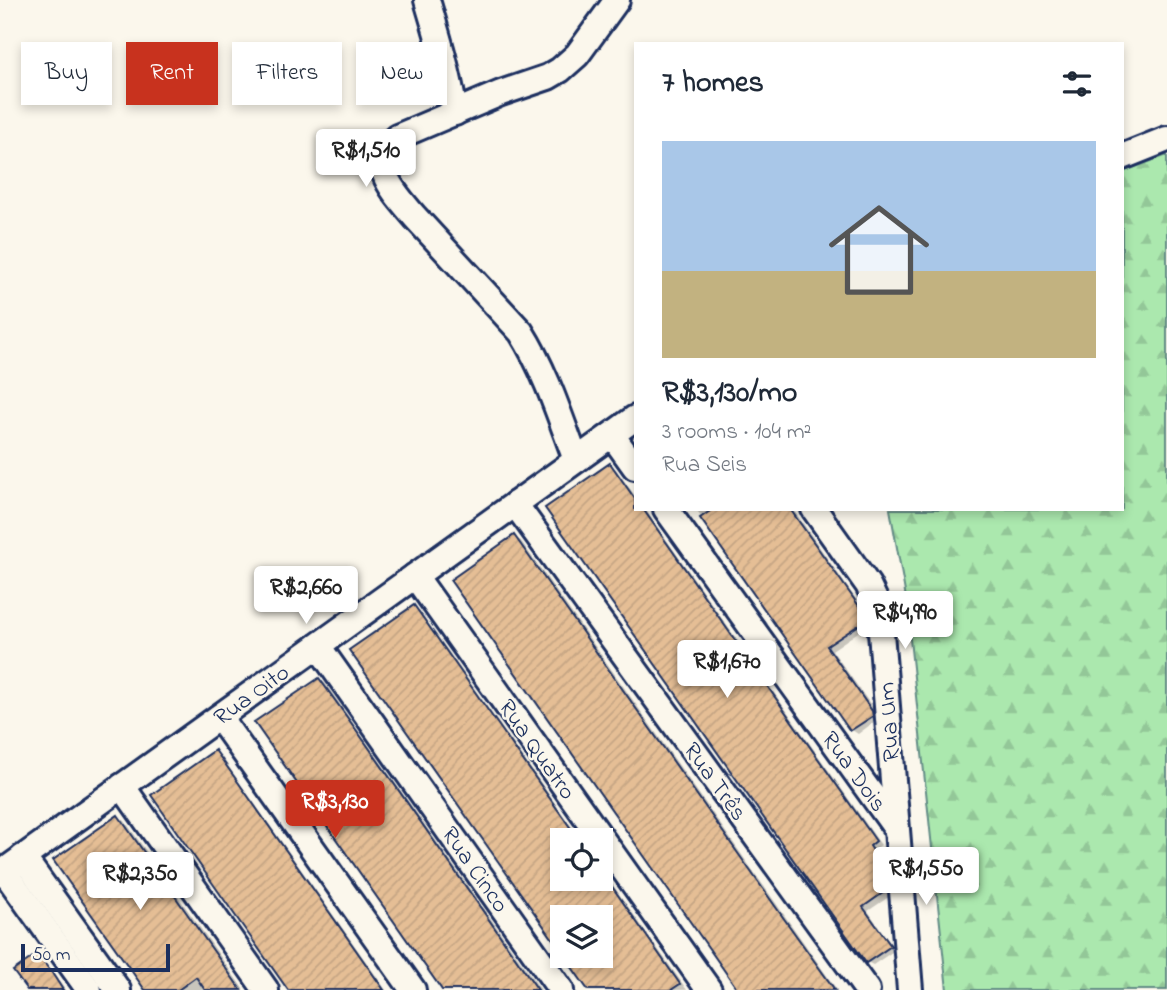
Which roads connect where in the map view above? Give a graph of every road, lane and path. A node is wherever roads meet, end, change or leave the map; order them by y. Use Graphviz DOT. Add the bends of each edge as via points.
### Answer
graph roads {
  1 [pos="427,0"];
  2 [pos="617,0"];
  3 [pos="455,113"];
  4 [pos="1167,139"];
  5 [pos="1124,156"];
  6 [pos="634,419"];
  7 [pos="612,435"];
  8 [pos="576,460"];
  9 [pos="634,466"];
  10 [pos="515,504"];
  11 [pos="667,511"];
  12 [pos="815,511"];
  13 [pos="415,576"];
  14 [pos="318,646"];
  15 [pos="219,717"];
  16 [pos="122,786"];
  17 [pos="896,828"];
  18 [pos="9,867"];
  19 [pos="89,990"];
  20 [pos="118,990"];
  21 [pos="266,990"];
  22 [pos="413,990"];
  23 [pos="561,990"];
  24 [pos="709,990"];
  25 [pos="867,990"];
  26 [pos="910,990"];
  1 -- 3 [label="street"];
  2 -- 3 [label="street" via="561,70"];
  3 -- 8 [label="street" via="390,142 382,156 386,178 415,217 521,332 555,402"];
  4 -- 5 [label="street"];
  6 -- 7 [label="street, Rua Oito"];
  7 -- 8 [label="street, Rua Oito"];
  7 -- 9 [label="street"];
  8 -- 10 [label="street, Rua Oito"];
  10 -- 13 [label="street, Rua Oito"];
  10 -- 25 [label="street, Rua Três"];
  11 -- 17 [label="street, Rua Dois"];
  12 -- 17 [label="street, Rua Um" via="877,604"];
  13 -- 14 [label="street, Rua Oito"];
  13 -- 24 [label="street, Rua Quatro"];
  14 -- 15 [label="street, Rua Oito"];
  14 -- 23 [label="street, Rua Cinco"];
  15 -- 16 [label="street, Rua Oito"];
  15 -- 22 [label="street"];
  16 -- 18 [label="street, Rua Oito"];
  16 -- 21 [label="street"];
  17 -- 26 [label="street, Rua Um"];
  18 -- 19 [label="street"];
  18 -- 20 [label="street"];
}
